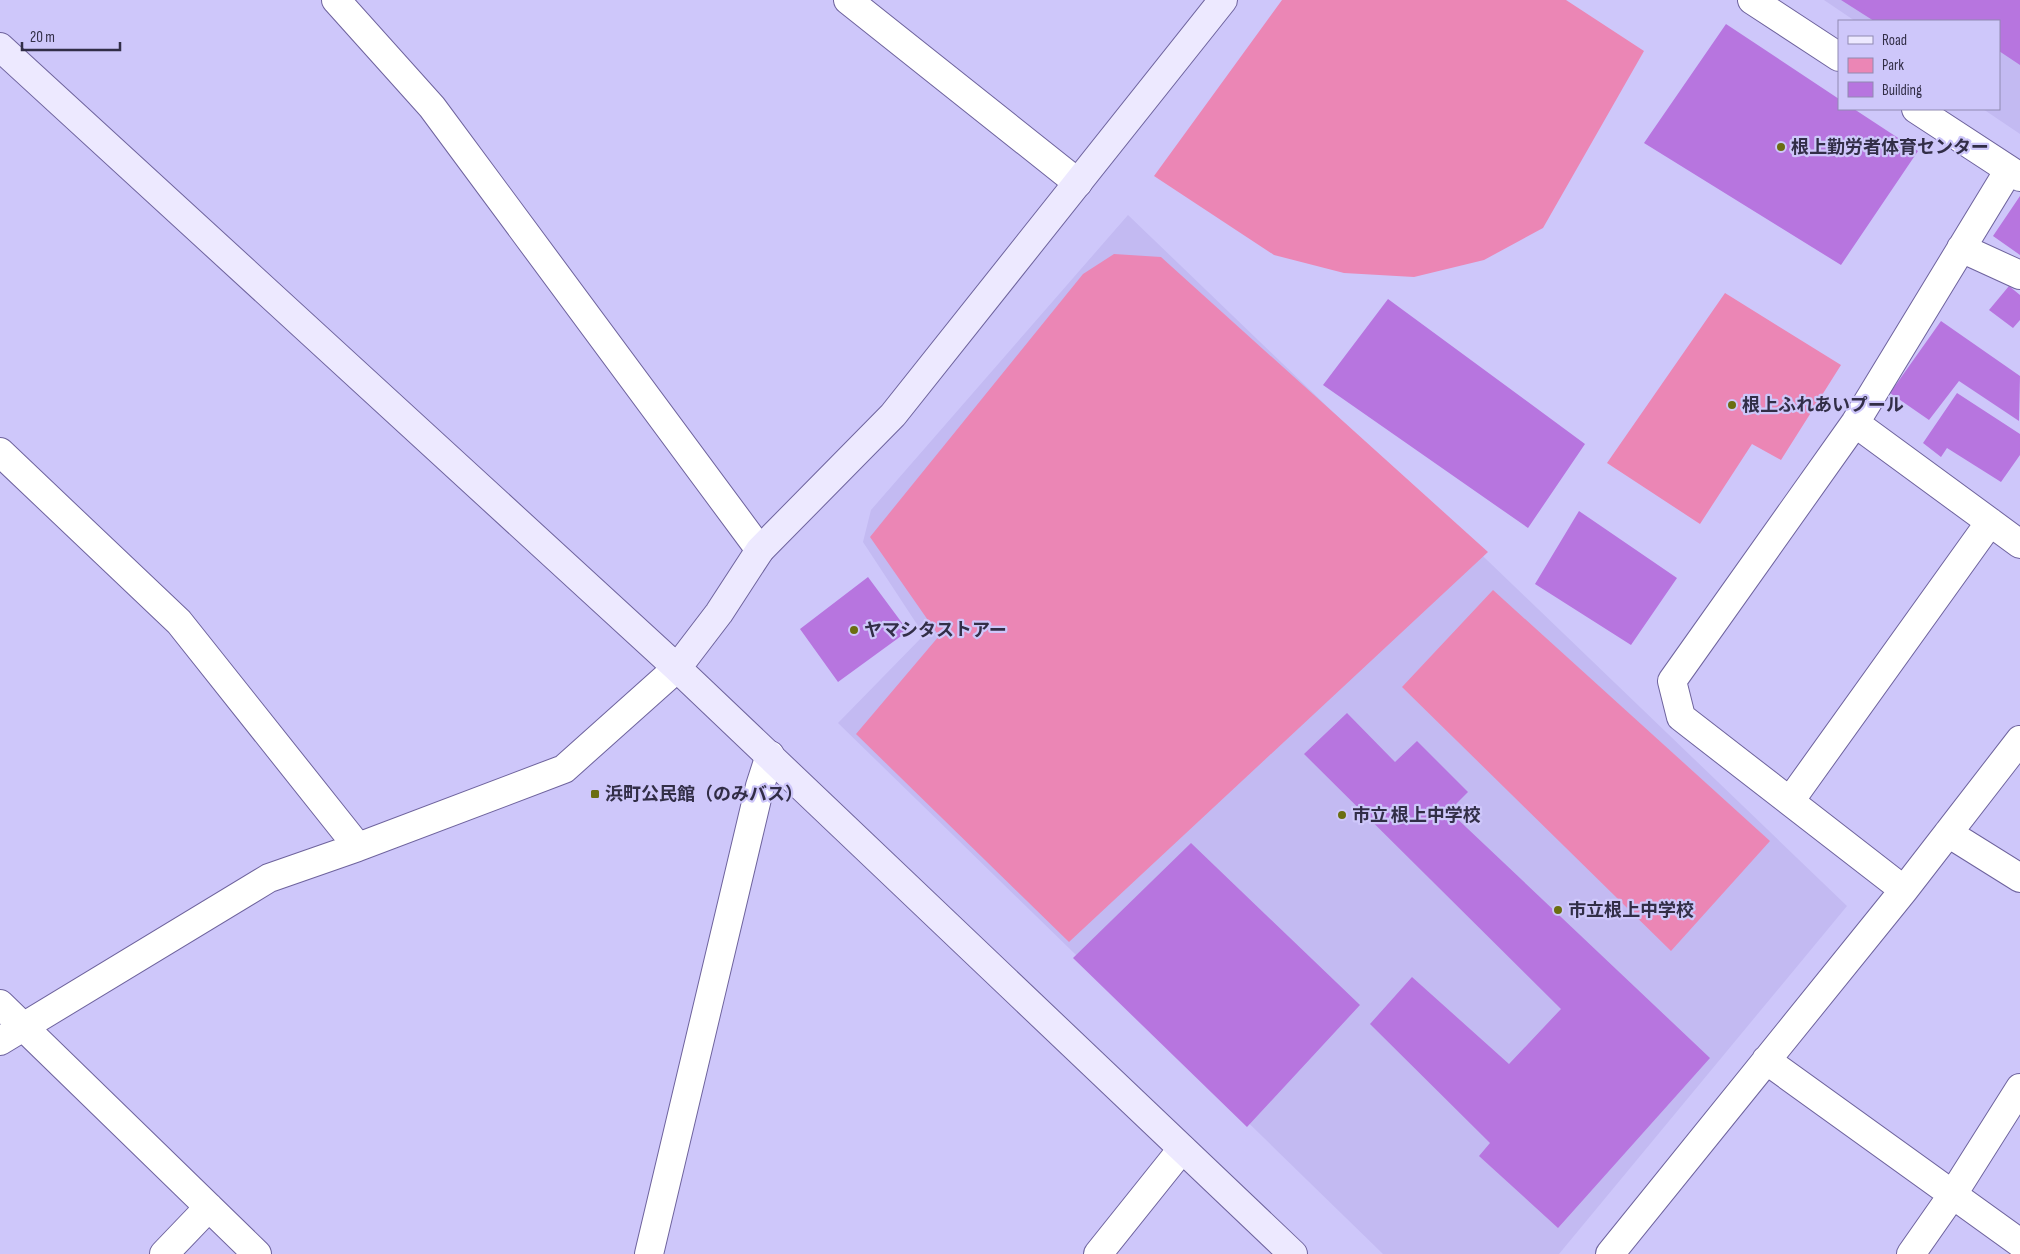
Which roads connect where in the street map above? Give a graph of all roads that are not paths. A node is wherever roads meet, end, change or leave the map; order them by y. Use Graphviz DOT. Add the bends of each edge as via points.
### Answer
graph roads {
  1 [pos="336,0"];
  2 [pos="848,0"];
  3 [pos="1223,0"];
  4 [pos="1752,0"];
  5 [pos="0,47"];
  6 [pos="1838,57"];
  7 [pos="1918,110"];
  8 [pos="2014,173"];
  9 [pos="1078,183"];
  10 [pos="1961,248"];
  11 [pos="2020,275"];
  12 [pos="1855,423"];
  13 [pos="0,452"];
  14 [pos="1990,522"];
  15 [pos="2020,544"];
  16 [pos="760,550"];
  17 [pos="677,668"];
  18 [pos="2020,740"];
  19 [pos="770,755"];
  20 [pos="1790,801"];
  21 [pos="1948,833"];
  22 [pos="358,847"];
  23 [pos="2020,878"];
  24 [pos="1904,890"];
  25 [pos="0,1004"];
  26 [pos="24,1027"];
  27 [pos="0,1041"];
  28 [pos="1766,1060"];
  29 [pos="2020,1088"];
  30 [pos="1182,1149"];
  31 [pos="1953,1194"];
  32 [pos="209,1208"];
  33 [pos="2020,1243"];
  34 [pos="164,1254"];
  35 [pos="256,1254"];
  36 [pos="649,1254"];
  37 [pos="1098,1254"];
  38 [pos="1293,1254"];
  39 [pos="1610,1254"];
  40 [pos="1911,1254"];
  1 -- 16 [label="street" via="432,107"];
  2 -- 9 [label="street"];
  3 -- 9 [label="street"];
  4 -- 6 [label="street"];
  5 -- 17 [label="street"];
  7 -- 8 [label="street"];
  8 -- 10 [label="street"];
  9 -- 16 [label="street" via="893,415"];
  10 -- 11 [label="street"];
  10 -- 12 [label="street"];
  12 -- 14 [label="street"];
  12 -- 20 [label="street" via="1672,681 1681,717"];
  13 -- 22 [label="street" via="179,622"];
  14 -- 15 [label="street"];
  14 -- 20 [label="street"];
  16 -- 17 [label="street" via="720,613"];
  17 -- 19 [label="street"];
  17 -- 22 [label="street" via="564,769"];
  18 -- 21 [label="street"];
  19 -- 30 [label="street"];
  19 -- 36 [label="street"];
  20 -- 24 [label="street"];
  21 -- 23 [label="street"];
  21 -- 24 [label="street"];
  22 -- 26 [label="street" via="269,878"];
  24 -- 28 [label="street"];
  25 -- 26 [label="street"];
  26 -- 27 [label="street"];
  26 -- 32 [label="street"];
  28 -- 31 [label="street"];
  28 -- 39 [label="street"];
  29 -- 31 [label="street"];
  30 -- 37 [label="street"];
  30 -- 38 [label="street"];
  31 -- 33 [label="street"];
  31 -- 40 [label="street"];
  32 -- 34 [label="street"];
  32 -- 35 [label="street"];
}
